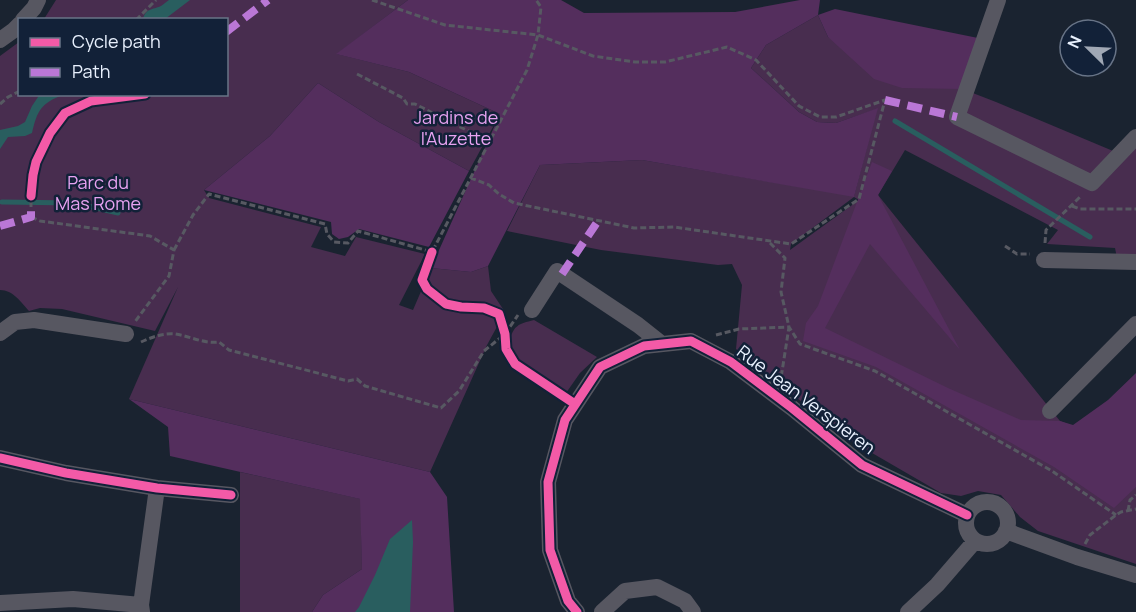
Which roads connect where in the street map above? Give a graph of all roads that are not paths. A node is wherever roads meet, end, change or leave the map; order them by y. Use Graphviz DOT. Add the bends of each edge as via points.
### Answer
graph roads {
  1 [pos="38,0"];
  2 [pos="998,0"];
  3 [pos="25,18"];
  4 [pos="18,26"];
  5 [pos="0,40"];
  6 [pos="1136,137"];
  7 [pos="1039,257"];
  8 [pos="1136,262"];
  9 [pos="532,310"];
  10 [pos="1136,324"];
  11 [pos="0,333"];
  12 [pos="126,334"];
  13 [pos="662,344"];
  14 [pos="1050,411"];
  15 [pos="0,458"];
  16 [pos="157,488"];
  17 [pos="231,495"];
  18 [pos="967,515"];
  19 [pos="1006,531"];
  20 [pos="975,541"];
  21 [pos="1136,574"];
  22 [pos="0,603"];
  23 [pos="142,608"];
  24 [pos="577,612"];
  25 [pos="602,612"];
  26 [pos="693,612"];
  27 [pos="908,612"];
  1 -- 3 [label="street"];
  2 -- 6 [label="street" via="957,117 1092,183"];
  4 -- 5 [label="street"];
  7 -- 8 [label="street"];
  9 -- 13 [label="street" via="557,271"];
  10 -- 14 [label="street"];
  11 -- 12 [label="street" via="15,322 34,320"];
  13 -- 18 [label="street, Rue Jean Verspieren" via="691,341 731,362 862,465"];
  13 -- 24 [label="street" via="644,346 600,367 565,420 548,482 550,550 568,601"];
  15 -- 16 [label="street"];
  16 -- 17 [label="street"];
  16 -- 23 [label="street"];
  18 -- 19 [label="street" via="975,505 995,503 1005,512"];
  18 -- 20 [label="street" via="966,530"];
  19 -- 20 [label="street" via="996,542"];
  19 -- 21 [label="street"];
  20 -- 27 [label="street"];
  22 -- 23 [label="street" via="73,599"];
  25 -- 26 [label="street" via="625,591 657,587 685,601"];
}
